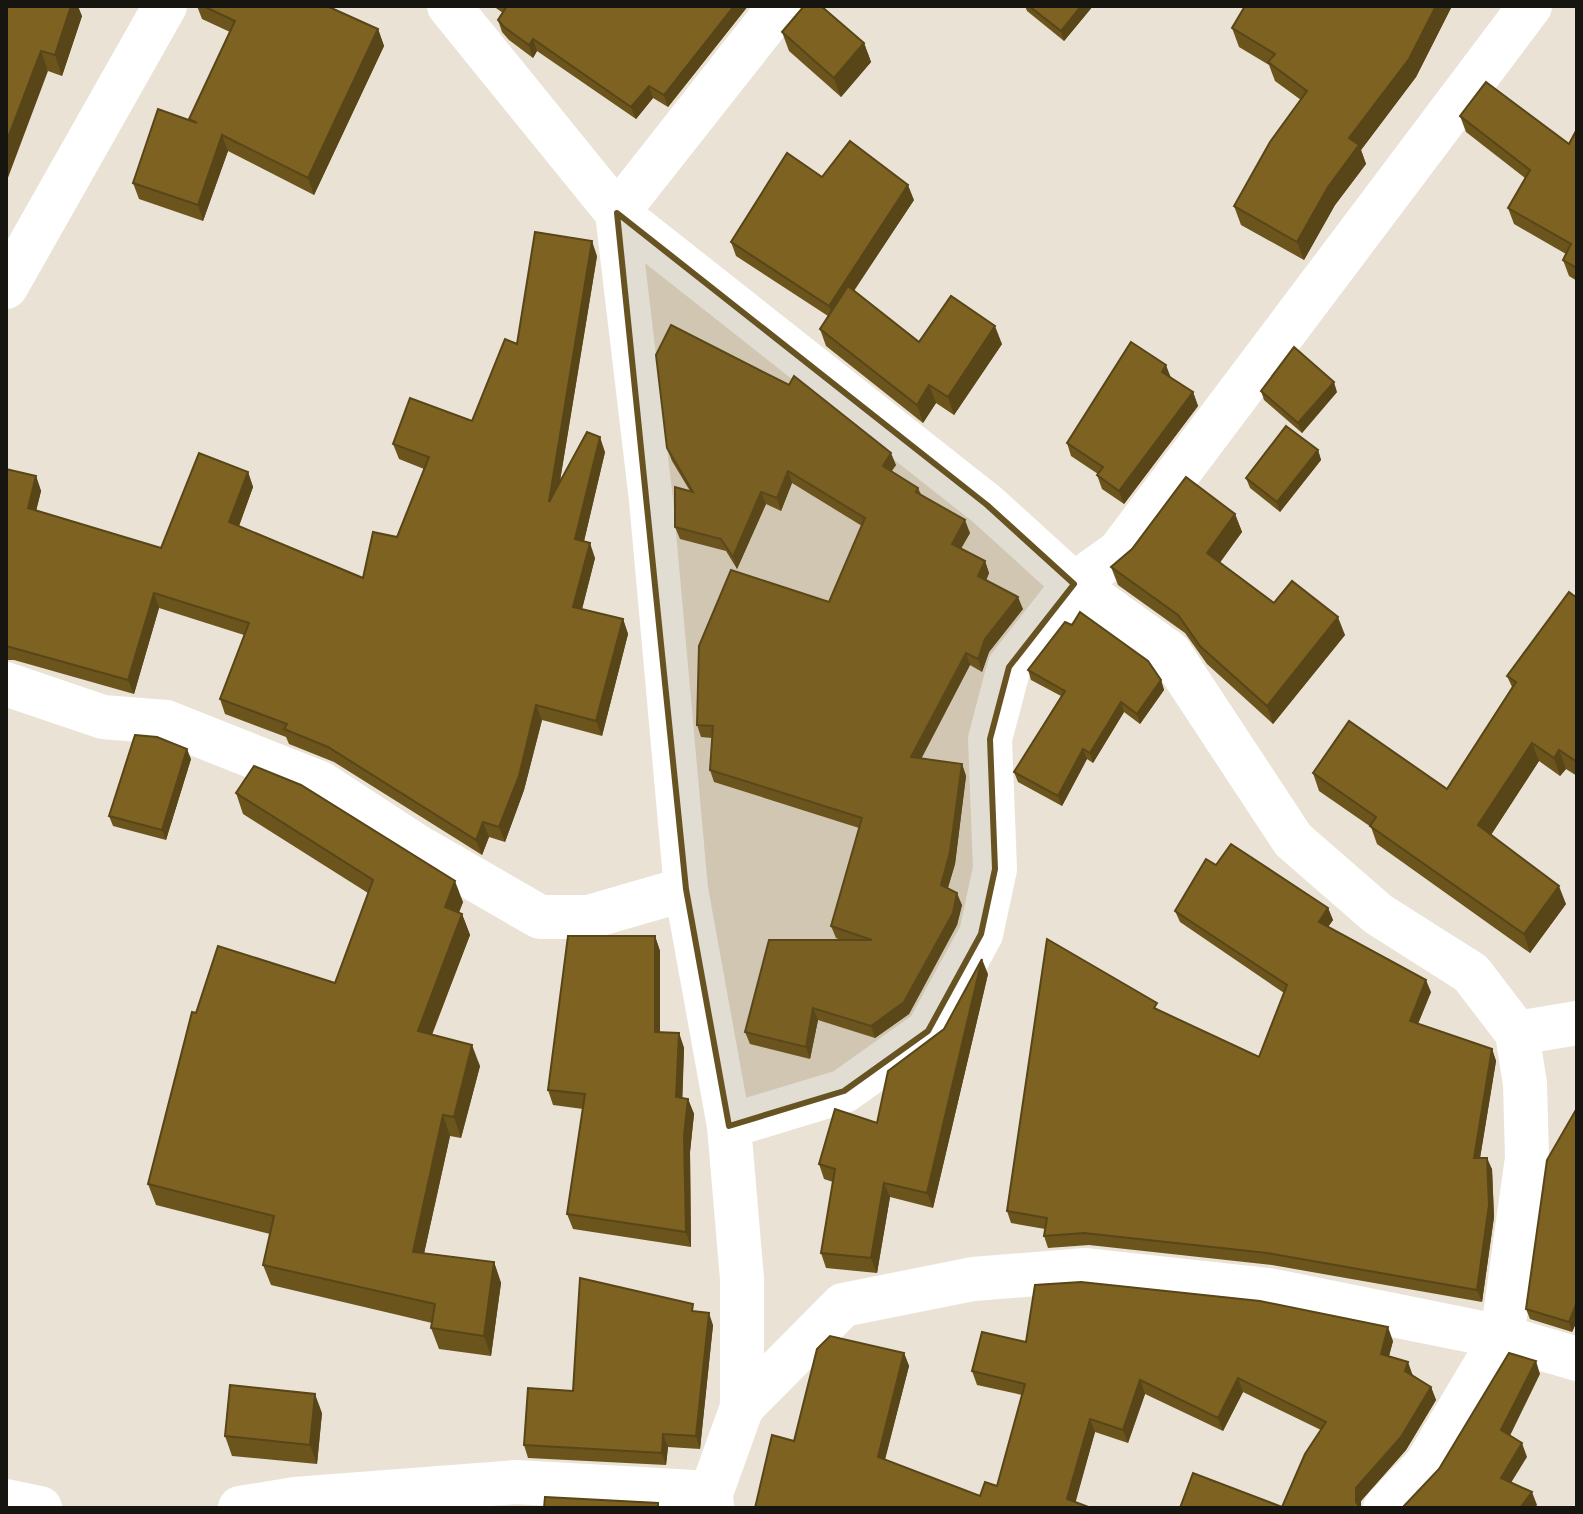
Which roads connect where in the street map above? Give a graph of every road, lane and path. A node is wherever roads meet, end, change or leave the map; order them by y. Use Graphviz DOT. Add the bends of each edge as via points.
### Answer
graph roads {
  1 [pos="165,6"];
  2 [pos="449,6"];
  3 [pos="780,6"];
  4 [pos="1530,6"];
  5 [pos="617,213"];
  6 [pos="6,287"];
  7 [pos="1074,584"];
  8 [pos="6,684"];
  9 [pos="686,889"];
  10 [pos="1577,1023"];
  11 [pos="1517,1033"];
  12 [pos="729,1126"];
  13 [pos="1502,1337"];
  14 [pos="1577,1359"];
  15 [pos="742,1407"];
  16 [pos="6,1501"];
  17 [pos="711,1501"];
  18 [pos="40,1508"];
  19 [pos="241,1508"];
  20 [pos="1385,1508"];
  1 -- 6 [label="street"];
  2 -- 5 [label="street"];
  3 -- 5 [label="street"];
  4 -- 7 [label="street" via="1119,552"];
  5 -- 7 [label="street" via="987,505"];
  5 -- 9 [label="street" via="651,500"];
  7 -- 11 [label="street" via="1170,653 1293,840 1378,914 1471,973"];
  7 -- 12 [label="street" via="1009,667 990,739 995,869 984,921 928,1031 844,1091"];
  8 -- 9 [label="street" via="103,717 166,722 320,783 540,917 589,917"];
  9 -- 12 [label="street"];
  10 -- 11 [label="street"];
  11 -- 13 [label="street" via="1527,1158"];
  12 -- 15 [label="street" via="742,1279"];
  13 -- 14 [label="street"];
  13 -- 15 [label="street" via="1254,1289 1086,1270 973,1279 843,1305"];
  13 -- 20 [label="street" via="1426,1465"];
  15 -- 17 [label="street"];
  16 -- 18 [label="street"];
  17 -- 19 [label="street" via="516,1482"];
}
